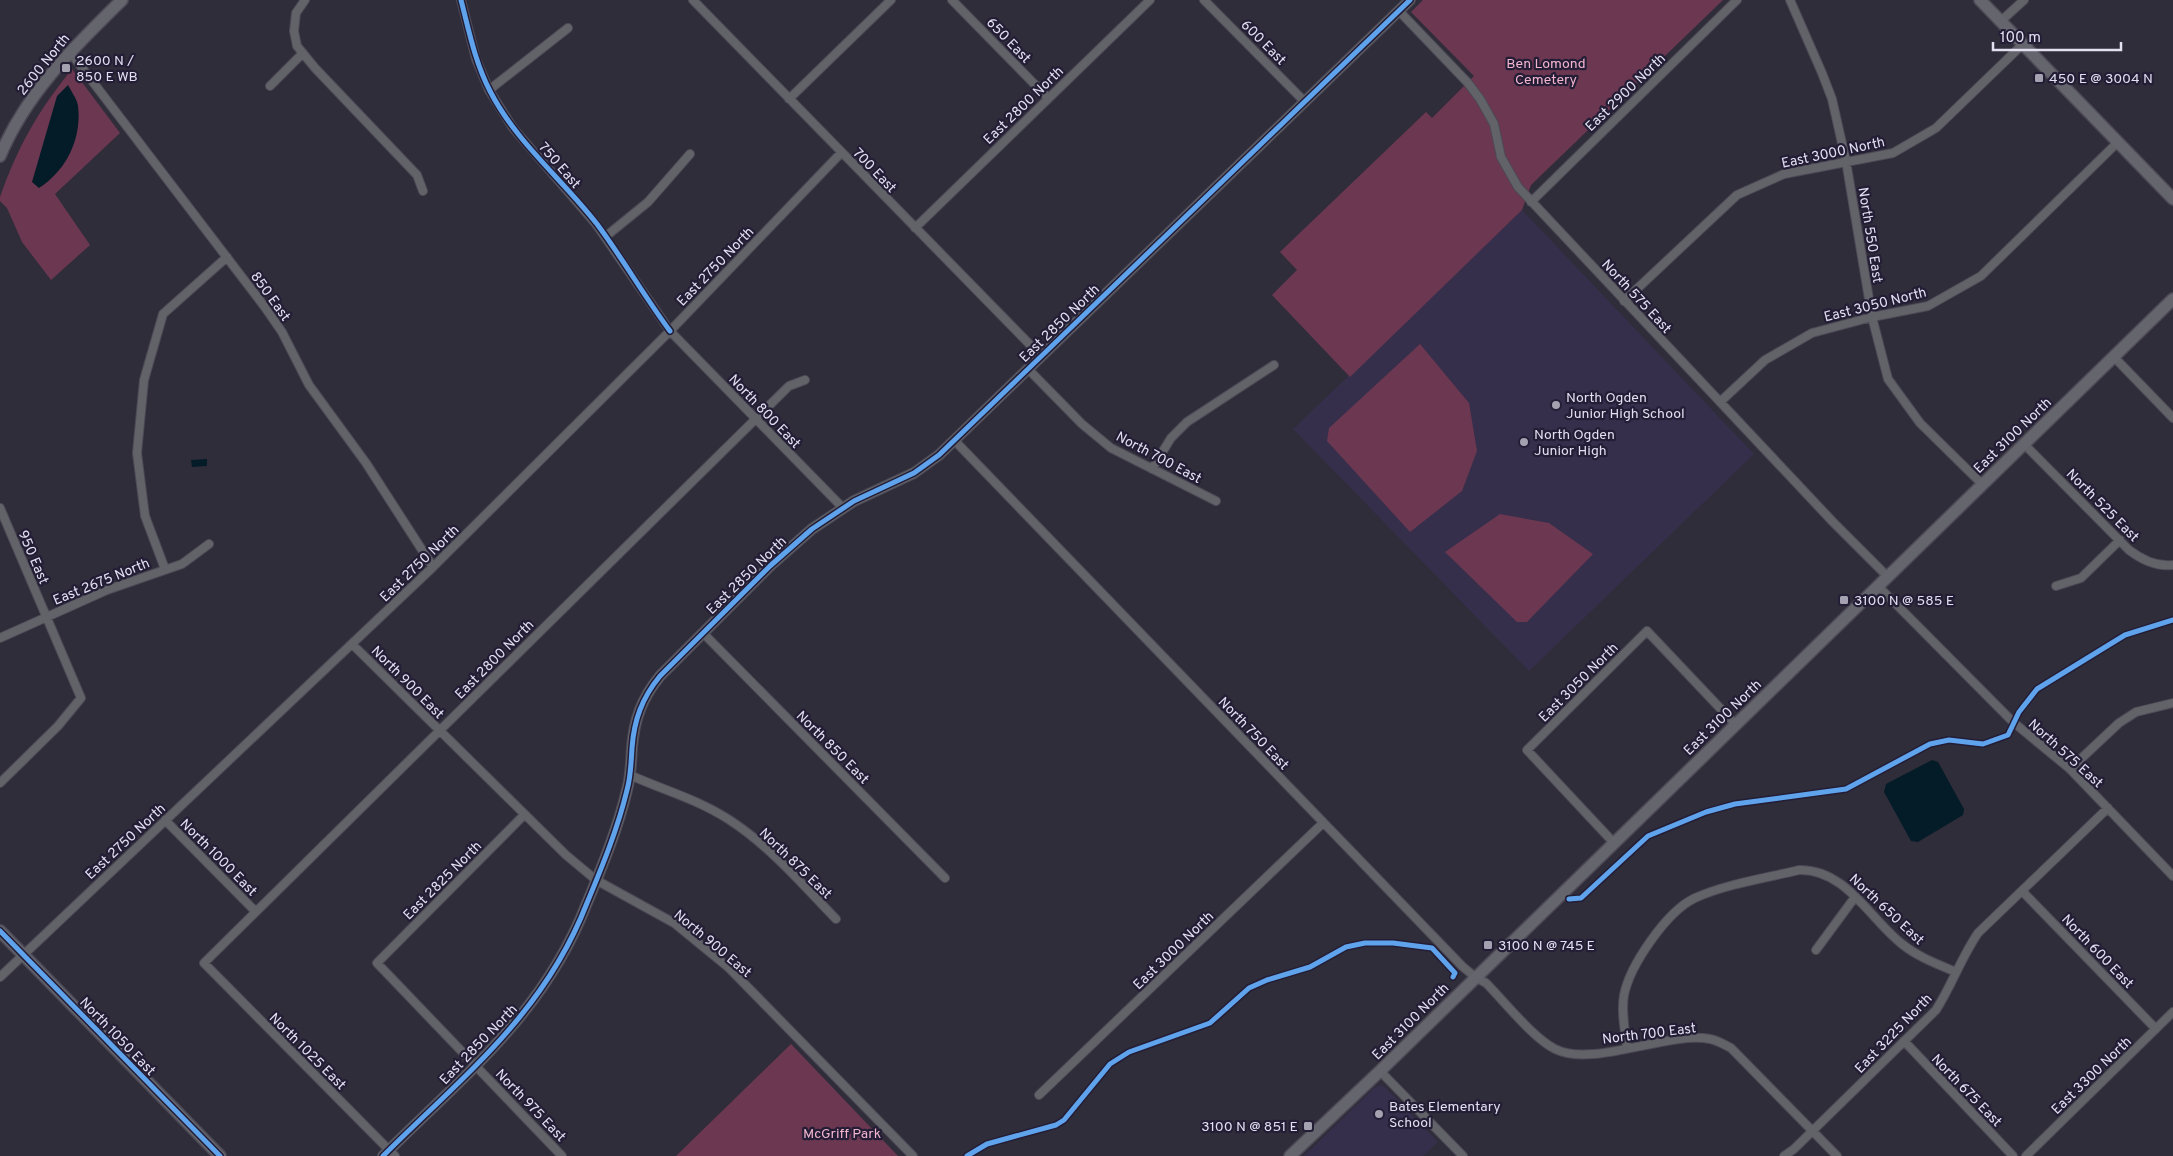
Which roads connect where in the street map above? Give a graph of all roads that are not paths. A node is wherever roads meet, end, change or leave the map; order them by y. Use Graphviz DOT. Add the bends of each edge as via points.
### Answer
graph roads {
  1 [pos="122,0"];
  2 [pos="305,0"];
  3 [pos="461,0"];
  4 [pos="693,0"];
  5 [pos="891,0"];
  6 [pos="952,0"];
  7 [pos="1150,0"];
  8 [pos="1204,0"];
  9 [pos="1410,0"];
  10 [pos="1737,0"];
  11 [pos="1790,0"];
  12 [pos="1980,0"];
  13 [pos="2024,0"];
  14 [pos="1399,11"];
  15 [pos="2001,21"];
  16 [pos="568,28"];
  17 [pos="2023,44"];
  18 [pos="70,52"];
  19 [pos="303,54"];
  20 [pos="270,86"];
  21 [pos="489,90"];
  22 [pos="1048,98"];
  23 [pos="789,99"];
  24 [pos="1305,102"];
  25 [pos="2118,142"];
  26 [pos="690,154"];
  27 [pos="841,154"];
  28 [pos="0,156"];
  29 [pos="1846,161"];
  30 [pos="423,191"];
  31 [pos="2173,199"];
  32 [pos="1531,202"];
  33 [pos="915,228"];
  34 [pos="605,237"];
  35 [pos="227,257"];
  36 [pos="2173,299"];
  37 [pos="1624,301"];
  38 [pos="1872,317"];
  39 [pos="670,331"];
  40 [pos="1041,356"];
  41 [pos="2114,357"];
  42 [pos="1274,365"];
  43 [pos="1028,369"];
  44 [pos="805,380"];
  45 [pos="1720,402"];
  46 [pos="2173,418"];
  47 [pos="755,419"];
  48 [pos="954,440"];
  49 [pos="2024,444"];
  50 [pos="1152,468"];
  51 [pos="1982,484"];
  52 [pos="1216,502"];
  53 [pos="0,508"];
  54 [pos="843,508"];
  55 [pos="2120,540"];
  56 [pos="209,544"];
  57 [pos="2173,565"];
  58 [pos="434,567"];
  59 [pos="165,569"];
  60 [pos="1888,577"];
  61 [pos="1878,586"];
  62 [pos="2056,586"];
  63 [pos="45,617"];
  64 [pos="703,633"];
  65 [pos="0,638"];
  66 [pos="352,644"];
  67 [pos="2173,703"];
  68 [pos="1736,725"];
  69 [pos="440,731"];
  70 [pos="2070,769"];
  71 [pos="630,775"];
  72 [pos="0,783"];
  73 [pos="2108,808"];
  74 [pos="524,815"];
  75 [pos="165,820"];
  76 [pos="1323,823"];
  77 [pos="1614,843"];
  78 [pos="2173,876"];
  79 [pos="944,878"];
  80 [pos="596,880"];
  81 [pos="2022,891"];
  82 [pos="1855,897"];
  83 [pos="256,912"];
  84 [pos="836,919"];
  85 [pos="0,931"];
  86 [pos="1816,950"];
  87 [pos="23,955"];
  88 [pos="204,963"];
  89 [pos="378,963"];
  90 [pos="1956,972"];
  91 [pos="0,977"];
  92 [pos="1475,977"];
  93 [pos="2173,1012"];
  94 [pos="2156,1029"];
  95 [pos="1540,1039"];
  96 [pos="1904,1041"];
  97 [pos="1628,1048"];
  98 [pos="476,1066"];
  99 [pos="1380,1071"];
  100 [pos="1039,1095"];
  101 [pos="1813,1131"];
  102 [pos="389,1154"];
  103 [pos="220,1156"];
  104 [pos="562,1156"];
  105 [pos="913,1156"];
  106 [pos="1290,1156"];
  107 [pos="1463,1156"];
  108 [pos="1784,1156"];
  109 [pos="1837,1156"];
  110 [pos="2013,1156"];
  111 [pos="2026,1156"];
  1 -- 18 [label="main road, 2600 North"];
  2 -- 19 [label="street" via="296,13 294,31 297,46"];
  3 -- 21 [label="street, 750 East" via="476,59"];
  4 -- 23 [label="street, 700 East"];
  5 -- 23 [label="street"];
  6 -- 22 [label="street, 650 East"];
  7 -- 22 [label="street, East 2800 North"];
  8 -- 24 [label="street, 600 East"];
  9 -- 14 [label="street, East 2850 North"];
  10 -- 32 [label="street, East 2900 North"];
  11 -- 29 [label="street, North 550 East" via="1832,99"];
  12 -- 15 [label="main road"];
  13 -- 15 [label="street"];
  14 -- 24 [label="street, East 2850 North"];
  14 -- 32 [label="street, North 575 East" via="1480,99 1494,124 1511,177"];
  15 -- 17 [label="main road"];
  16 -- 21 [label="street"];
  17 -- 25 [label="main road"];
  17 -- 29 [label="street, East 3000 North" via="1936,128 1893,153"];
  18 -- 28 [label="main road, 2600 North" via="20,116"];
  18 -- 35 [label="street, 850 East"];
  19 -- 20 [label="street"];
  19 -- 30 [label="street" via="417,175"];
  21 -- 34 [label="street, 750 East" via="513,128"];
  22 -- 33 [label="street, East 2800 North"];
  23 -- 27 [label="street, 700 East"];
  24 -- 40 [label="street, East 2850 North"];
  25 -- 31 [label="main road"];
  25 -- 38 [label="street, East 3050 North" via="1981,276 1928,306"];
  26 -- 34 [label="street" via="648,202"];
  27 -- 33 [label="street, 700 East"];
  27 -- 39 [label="street, East 2750 North"];
  29 -- 37 [label="street, East 3000 North" via="1784,174 1737,195"];
  29 -- 38 [label="street, North 550 East"];
  32 -- 37 [label="street, North 575 East"];
  33 -- 40 [label="street, 700 East"];
  34 -- 39 [label="street, 750 East"];
  35 -- 58 [label="street, 850 East" via="282,332 309,385 366,463"];
  35 -- 59 [label="street" via="163,314 144,380 137,453 145,516"];
  36 -- 41 [label="main road, East 3100 North"];
  37 -- 45 [label="street, North 575 East"];
  38 -- 45 [label="street, East 3050 North" via="1812,333 1765,360"];
  38 -- 51 [label="street, North 550 East" via="1888,379 1920,423"];
  39 -- 47 [label="street, North 800 East"];
  39 -- 58 [label="street, East 2750 North"];
  40 -- 43 [label="street, East 2850 North"];
  41 -- 46 [label="street"];
  41 -- 49 [label="main road, East 3100 North"];
  42 -- 50 [label="street" via="1186,422 1171,438"];
  43 -- 48 [label="street, East 2850 North"];
  43 -- 50 [label="street, North 700 East" via="1082,424 1111,448"];
  44 -- 47 [label="street, East 2800 North" via="789,386"];
  45 -- 60 [label="street, North 575 East"];
  47 -- 54 [label="street, North 800 East"];
  47 -- 69 [label="street, East 2800 North"];
  48 -- 54 [label="street, East 2850 North" via="923,468"];
  48 -- 76 [label="street, North 750 East"];
  49 -- 51 [label="main road, East 3100 North"];
  49 -- 55 [label="street, North 525 East"];
  50 -- 52 [label="street, North 700 East"];
  51 -- 60 [label="main road, East 3100 North"];
  53 -- 63 [label="street, 950 East"];
  54 -- 64 [label="street, East 2850 North" via="786,551"];
  55 -- 57 [label="street, North 525 East" via="2147,561"];
  55 -- 62 [label="street" via="2081,578"];
  56 -- 59 [label="street, East 2675 North" via="182,564"];
  58 -- 66 [label="street, East 2750 North"];
  59 -- 63 [label="street, East 2675 North"];
  60 -- 61 [label="main road, East 3100 North"];
  61 -- 68 [label="main road, East 3100 North"];
  61 -- 70 [label="street, North 575 East" via="2013,722"];
  63 -- 65 [label="street, East 2675 North"];
  63 -- 72 [label="street, 950 East" via="81,698 58,726"];
  64 -- 71 [label="street, East 2850 North" via="660,676 645,696 634,730"];
  64 -- 79 [label="street, North 850 East"];
  66 -- 69 [label="street, North 900 East"];
  66 -- 75 [label="street, East 2750 North"];
  67 -- 70 [label="street" via="2136,712 2119,723"];
  68 -- 77 [label="main road, East 3100 North"];
  68 -- 77 [label="street, East 3050 North" via="1647,631 1527,750"];
  69 -- 74 [label="street, North 900 East"];
  69 -- 83 [label="street, East 2800 North"];
  70 -- 73 [label="street, North 575 East"];
  71 -- 80 [label="street, East 2850 North" via="621,813"];
  71 -- 84 [label="street, North 875 East" via="694,800 729,820 769,850"];
  73 -- 78 [label="street, North 575 East"];
  73 -- 81 [label="street, East 3225 North"];
  74 -- 80 [label="street, North 900 East"];
  74 -- 89 [label="street, East 2825 North"];
  75 -- 83 [label="street, North 1000 East"];
  75 -- 87 [label="street, East 2750 North"];
  76 -- 92 [label="street, North 750 East"];
  76 -- 100 [label="street, East 3000 North"];
  77 -- 92 [label="main road, East 3100 North"];
  80 -- 98 [label="street, East 2850 North" via="554,973 523,1015"];
  80 -- 105 [label="street, North 900 East" via="674,923 729,968"];
  81 -- 90 [label="street, East 3225 North" via="1978,933"];
  81 -- 94 [label="street, North 600 East"];
  82 -- 86 [label="street"];
  82 -- 90 [label="street, North 650 East" via="1909,950"];
  82 -- 97 [label="street, North 650 East" via="1829,875 1799,870 1693,899 1659,930 1633,971 1623,1008"];
  83 -- 88 [label="street, East 2800 North"];
  85 -- 87 [label="main road, North 1050 East"];
  87 -- 91 [label="street, East 2750 North"];
  87 -- 103 [label="main road, North 1050 East"];
  88 -- 102 [label="street, North 1025 East"];
  89 -- 98 [label="street, North 975 East"];
  90 -- 96 [label="street, East 3225 North" via="1936,1010"];
  92 -- 95 [label="street, North 750 East" via="1486,983"];
  92 -- 99 [label="main road, East 3100 North"];
  93 -- 94 [label="street, East 3300 North"];
  94 -- 111 [label="street, East 3300 North"];
  95 -- 97 [label="street, North 700 East" via="1563,1053 1586,1054"];
  96 -- 101 [label="street, East 3225 North"];
  96 -- 110 [label="street, North 675 East"];
  97 -- 101 [label="street, North 700 East" via="1686,1039 1711,1039 1731,1048"];
  98 -- 102 [label="street, East 2850 North"];
  98 -- 104 [label="street, North 975 East"];
  99 -- 106 [label="main road, East 3100 North"];
  99 -- 107 [label="street"];
  101 -- 108 [label="street, East 3225 North"];
  101 -- 109 [label="street, North 700 East"];
}
